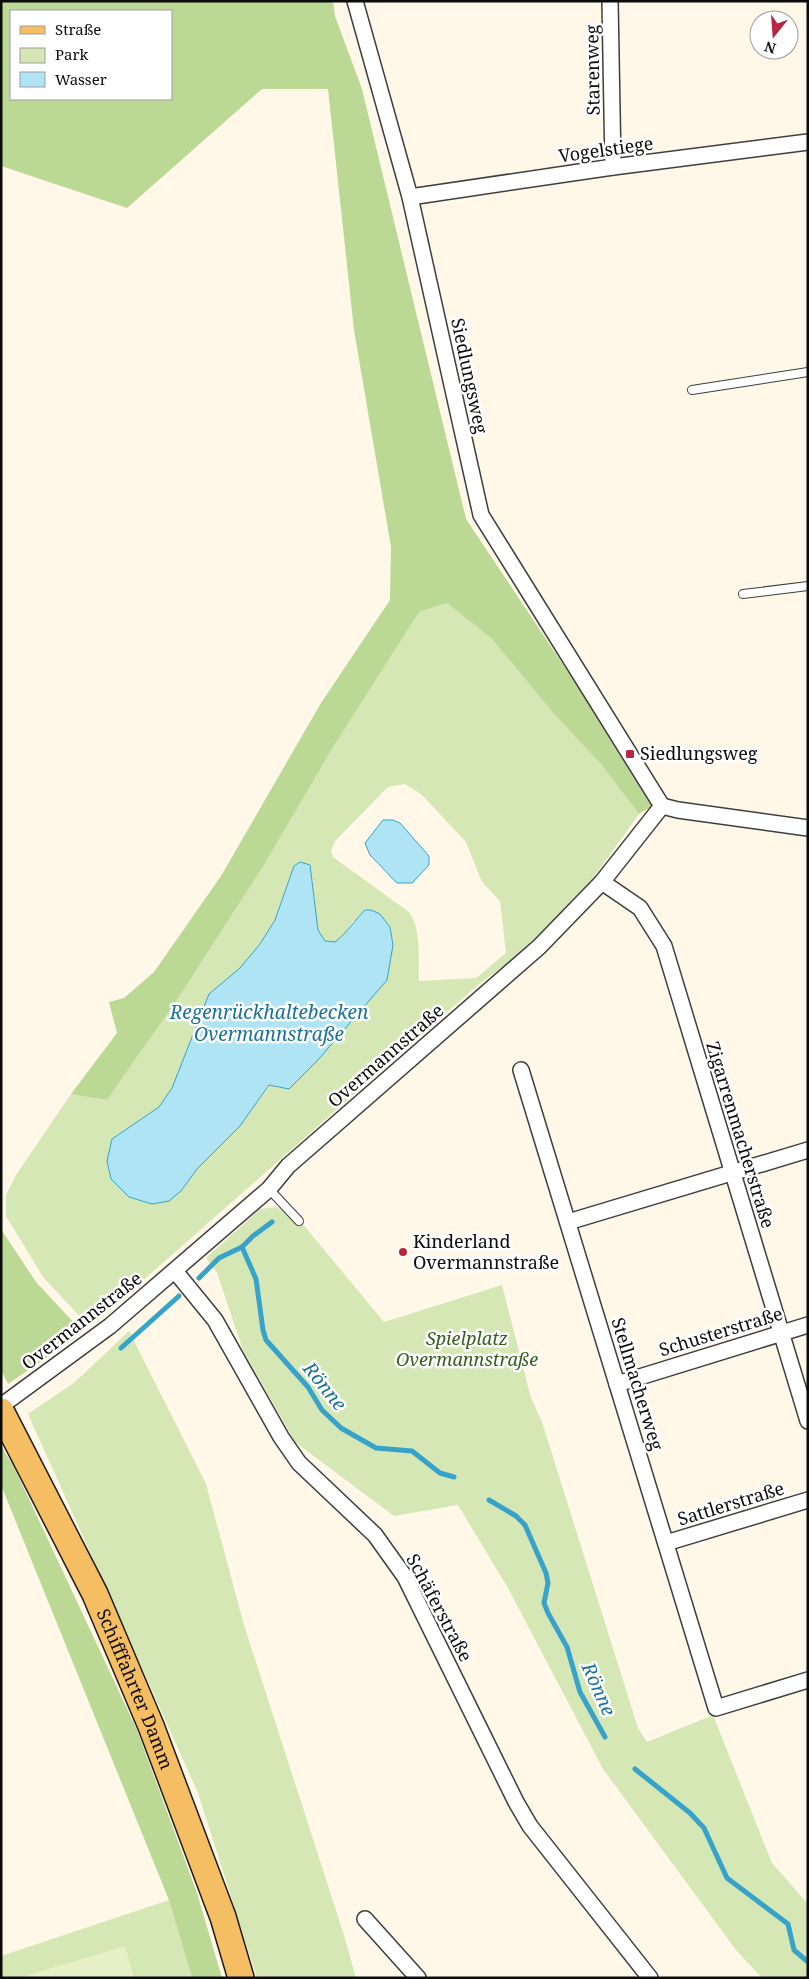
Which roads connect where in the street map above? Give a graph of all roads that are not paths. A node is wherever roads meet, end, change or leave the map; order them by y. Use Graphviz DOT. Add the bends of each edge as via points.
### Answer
graph roads {
  1 [pos="355,1"];
  2 [pos="610,1"];
  3 [pos="808,142"];
  4 [pos="613,167"];
  5 [pos="410,197"];
  6 [pos="808,372"];
  7 [pos="692,390"];
  8 [pos="808,586"];
  9 [pos="743,594"];
  10 [pos="662,806"];
  11 [pos="808,828"];
  12 [pos="602,882"];
  13 [pos="521,1070"];
  14 [pos="808,1150"];
  15 [pos="732,1173"];
  16 [pos="270,1189"];
  17 [pos="299,1221"];
  18 [pos="568,1222"];
  19 [pos="175,1271"];
  20 [pos="808,1325"];
  21 [pos="780,1333"];
  22 [pos="617,1384"];
  23 [pos="1,1406"];
  24 [pos="1,1411"];
  25 [pos="808,1422"];
  26 [pos="808,1500"];
  27 [pos="666,1543"];
  28 [pos="808,1680"];
  29 [pos="365,1919"];
  30 [pos="241,1978"];
  31 [pos="418,1978"];
  32 [pos="650,1978"];
  1 -- 5 [label="street, Siedlungsweg"];
  2 -- 4 [label="street, Starenweg"];
  3 -- 4 [label="street, Vogelstiege"];
  4 -- 5 [label="street, Vogelstiege"];
  5 -- 10 [label="street, Siedlungsweg" via="481,515"];
  6 -- 7 [label="lane"];
  8 -- 9 [label="lane"];
  10 -- 11 [label="street"];
  10 -- 12 [label="street, Overmannstraße"];
  12 -- 15 [label="street, Zigarrenmacherstraße" via="640,908 664,946"];
  12 -- 16 [label="street, Overmannstraße" via="539,947 288,1166"];
  13 -- 18 [label="street, Stellmacherweg"];
  14 -- 15 [label="street"];
  15 -- 18 [label="street"];
  15 -- 21 [label="street, Zigarrenmacherstraße"];
  16 -- 17 [label="lane"];
  16 -- 19 [label="street, Overmannstraße"];
  18 -- 22 [label="street, Stellmacherweg"];
  19 -- 23 [label="street, Overmannstraße" via="110,1326"];
  19 -- 32 [label="street, Schäferstraße" via="216,1320 281,1437 299,1463 374,1535 405,1577 530,1826"];
  20 -- 21 [label="street, Schusterstraße"];
  21 -- 22 [label="street, Schusterstraße"];
  21 -- 25 [label="street, Zigarrenmacherstraße"];
  22 -- 27 [label="street, Stellmacherweg"];
  24 -- 30 [label="main road, Schifffahrter Damm" via="95,1594 152,1726 223,1917"];
  26 -- 27 [label="street, Sattlerstraße"];
  27 -- 28 [label="street, Stellmacherweg" via="716,1708"];
  29 -- 31 [label="street"];
}
